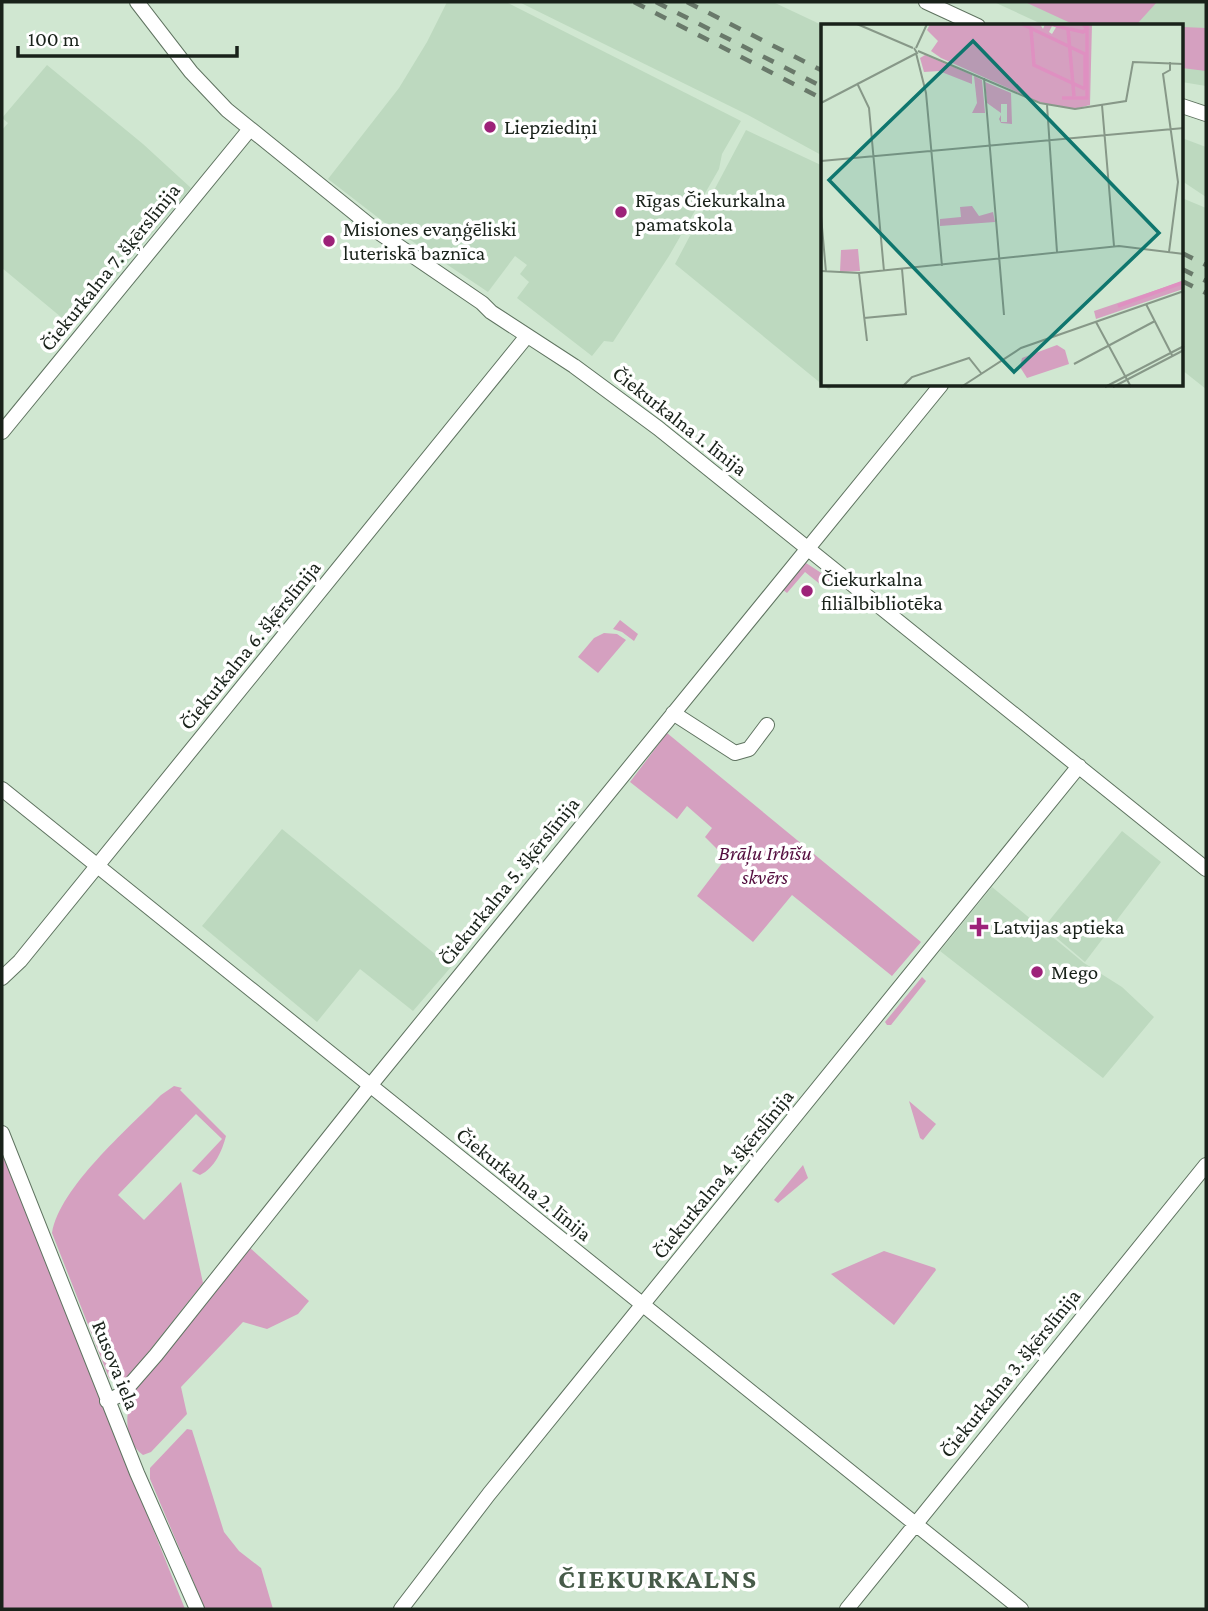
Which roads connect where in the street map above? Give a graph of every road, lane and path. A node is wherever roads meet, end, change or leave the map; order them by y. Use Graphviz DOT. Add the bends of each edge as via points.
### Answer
graph roads {
  1 [pos="137,2"];
  2 [pos="926,2"];
  3 [pos="974,24"];
  4 [pos="1184,107"];
  5 [pos="1206,114"];
  6 [pos="250,129"];
  7 [pos="527,337"];
  8 [pos="939,387"];
  9 [pos="2,432"];
  10 [pos="807,548"];
  11 [pos="673,713"];
  12 [pos="767,725"];
  13 [pos="1079,766"];
  14 [pos="2,789"];
  15 [pos="97,866"];
  16 [pos="1206,869"];
  17 [pos="2,978"];
  18 [pos="370,1086"];
  19 [pos="2,1133"];
  20 [pos="1206,1165"];
  21 [pos="643,1306"];
  22 [pos="107,1401"];
  23 [pos="914,1524"];
  24 [pos="197,1609"];
  25 [pos="401,1609"];
  26 [pos="847,1609"];
  27 [pos="1021,1609"];
  1 -- 6 [label="street, Čiekurkalna 1. līnija" via="191,72"];
  2 -- 3 [label="street"];
  4 -- 5 [label="street"];
  6 -- 7 [label="street, Čiekurkalna 1. līnija" via="379,232"];
  6 -- 9 [label="street, Čiekurkalna 7. šķērslīnija"];
  7 -- 10 [label="street, Čiekurkalna 1. līnija" via="658,428"];
  7 -- 15 [label="street, Čiekurkalna 6. šķērslīnija"];
  8 -- 10 [label="street, Čiekurkalna 5. šķērslīnija"];
  10 -- 11 [label="street, Čiekurkalna 5. šķērslīnija"];
  10 -- 13 [label="street, Čiekurkalna 1. līnija"];
  11 -- 12 [label="street" via="735,753 749,749"];
  11 -- 18 [label="street, Čiekurkalna 5. šķērslīnija"];
  13 -- 16 [label="street, Čiekurkalna 1. līnija"];
  13 -- 21 [label="street, Čiekurkalna 4. šķērslīnija"];
  14 -- 15 [label="street, Čiekurkalna 2. līnija"];
  15 -- 17 [label="street, Čiekurkalna 6. šķērslīnija"];
  15 -- 18 [label="street, Čiekurkalna 2. līnija"];
  18 -- 21 [label="street, Čiekurkalna 2. līnija"];
  18 -- 22 [label="street, Čiekurkalna 5. šķērslīnija" via="156,1355 122,1394"];
  19 -- 22 [label="street, Rusova iela"];
  20 -- 23 [label="street, Čiekurkalna 3. šķērslīnija"];
  21 -- 23 [label="street, Čiekurkalna 2. līnija"];
  21 -- 25 [label="street, Čiekurkalna 4. šķērslīnija"];
  22 -- 24 [label="street, Rusova iela"];
  23 -- 26 [label="street, Čiekurkalna 3. šķērslīnija"];
  23 -- 27 [label="street, Čiekurkalna 2. līnija"];
}
